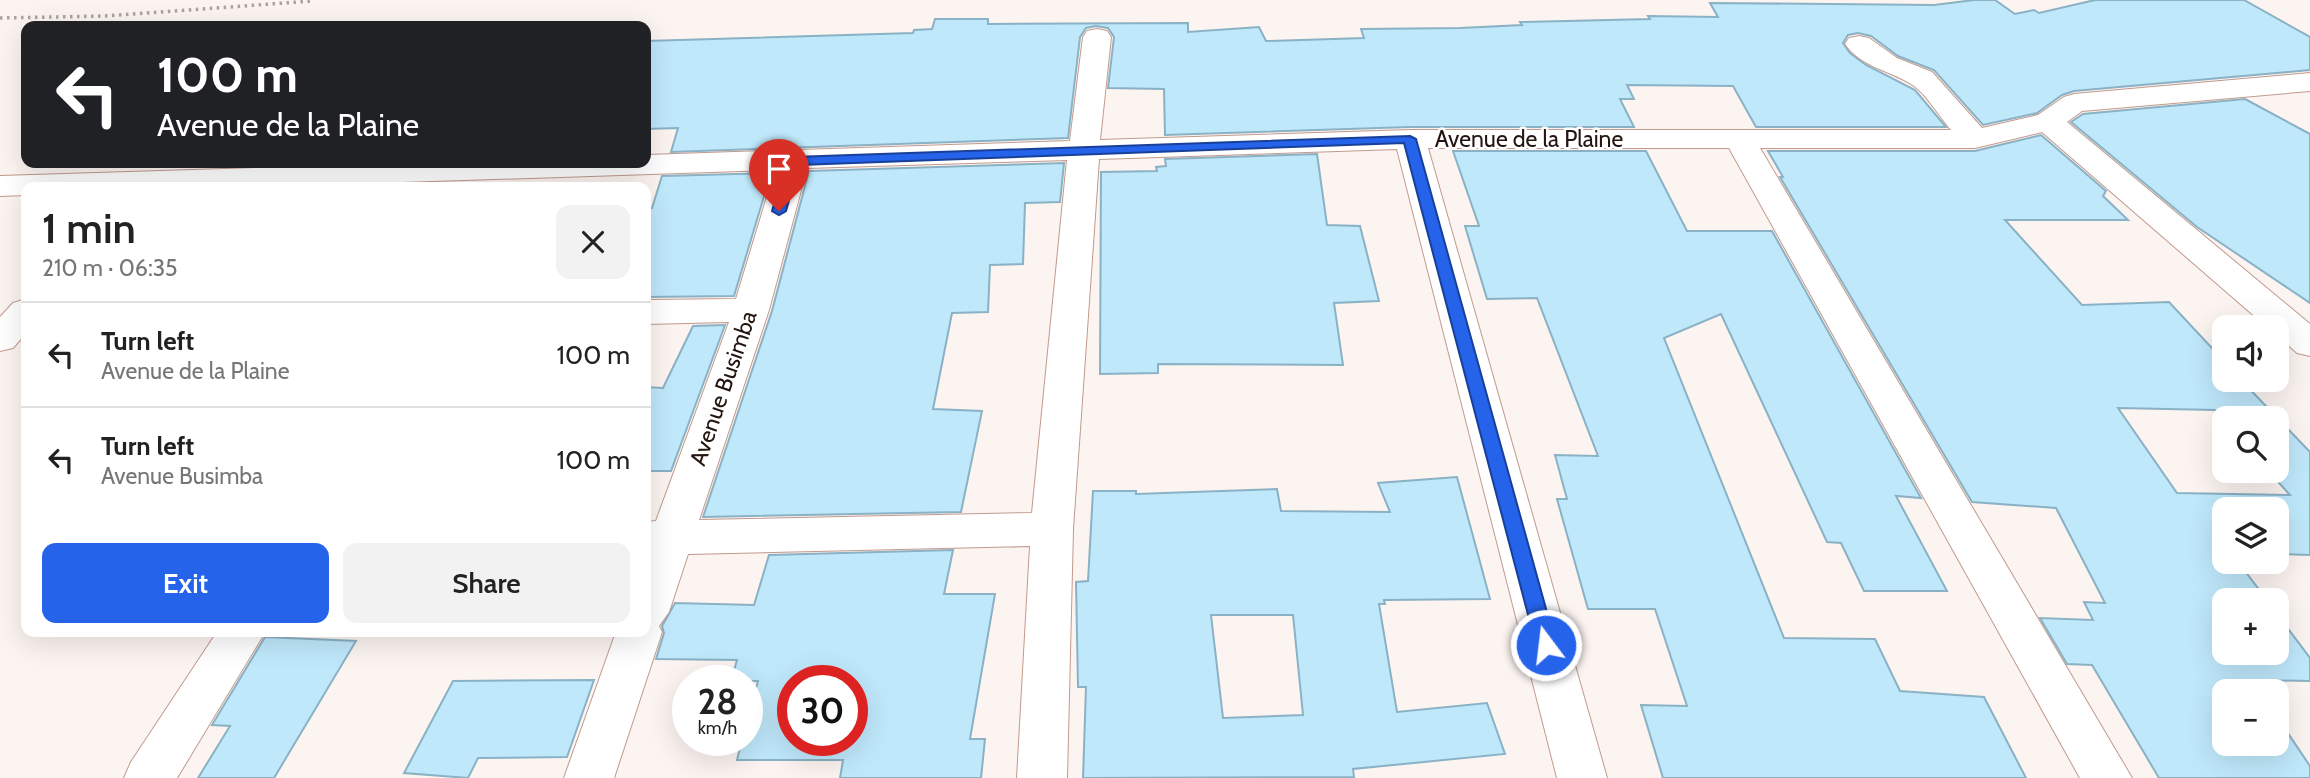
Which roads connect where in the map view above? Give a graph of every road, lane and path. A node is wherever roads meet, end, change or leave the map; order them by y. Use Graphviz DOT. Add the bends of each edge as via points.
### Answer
graph roads {
  1 [pos="312,1"];
  2 [pos="0,18"];
  3 [pos="1097,37"];
  4 [pos="1860,44"];
  5 [pos="2310,82"];
  6 [pos="2271,85"];
  7 [pos="2310,108"];
  8 [pos="2048,122"];
  9 [pos="1410,139"];
  10 [pos="1739,139"];
  11 [pos="1975,139"];
  12 [pos="1084,149"];
  13 [pos="793,161"];
  14 [pos="651,166"];
  15 [pos="595,168"];
  16 [pos="200,182"];
  17 [pos="0,186"];
  18 [pos="21,186"];
  19 [pos="751,310"];
  20 [pos="651,312"];
  21 [pos="2310,344"];
  22 [pos="1052,529"];
  23 [pos="658,538"];
  24 [pos="651,581"];
  25 [pos="239,637"];
  26 [pos="637,637"];
  27 [pos="149,778"];
  28 [pos="589,778"];
  29 [pos="1042,778"];
  30 [pos="1582,778"];
  31 [pos="2107,778"];
  1 -- 2 [label="path" via="105,16"];
  3 -- 12 [label="street"];
  4 -- 11 [label="street" via="1887,64 1922,78"];
  5 -- 6 [label="street"];
  6 -- 7 [label="street"];
  6 -- 8 [label="street" via="2074,103"];
  8 -- 11 [label="street, Avenue de la Plaine"];
  8 -- 21 [label="street"];
  9 -- 10 [label="street, Avenue de la Plaine"];
  9 -- 12 [label="street, Avenue de la Plaine"];
  9 -- 30 [label="street"];
  10 -- 11 [label="street, Avenue de la Plaine"];
  10 -- 31 [label="street"];
  12 -- 13 [label="street, Avenue de la Plaine"];
  12 -- 22 [label="street"];
  13 -- 14 [label="street, Avenue de la Plaine"];
  13 -- 19 [label="street, Avenue Busimba"];
  15 -- 16 [label="street, Avenue de la Plaine"];
  17 -- 18 [label="street, Avenue de la Plaine"];
  19 -- 20 [label="street"];
  19 -- 23 [label="street, Avenue Busimba"];
  22 -- 23 [label="street"];
  22 -- 29 [label="street"];
  23 -- 24 [label="street, Avenue Busimba"];
  25 -- 27 [label="street"];
  26 -- 28 [label="street"];
}
